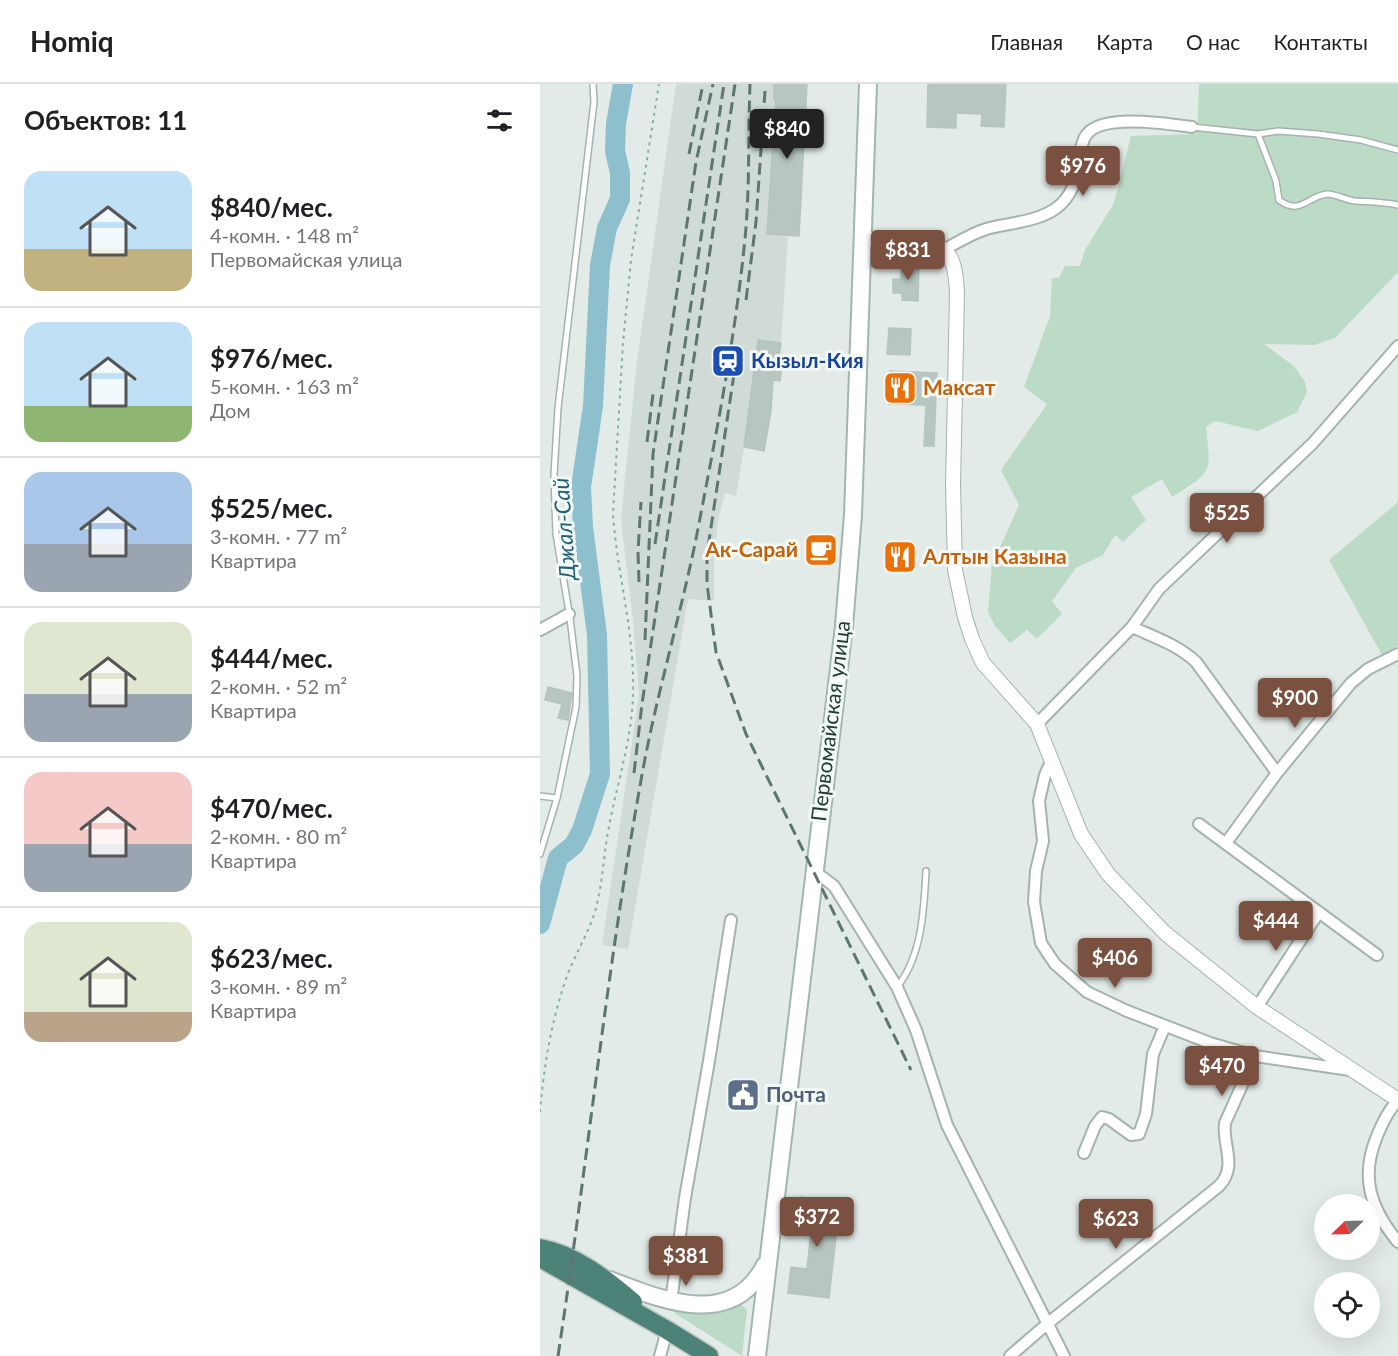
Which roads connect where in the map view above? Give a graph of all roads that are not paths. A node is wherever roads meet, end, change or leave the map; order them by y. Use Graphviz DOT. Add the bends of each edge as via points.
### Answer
graph roads {
  1 [pos="594,84"];
  2 [pos="868,84"];
  3 [pos="1192,128"];
  4 [pos="1258,134"];
  5 [pos="1398,150"];
  6 [pos="1398,205"];
  7 [pos="864,239"];
  8 [pos="945,249"];
  9 [pos="1398,346"];
  10 [pos="569,614"];
  11 [pos="1132,627"];
  12 [pos="540,630"];
  13 [pos="1398,654"];
  14 [pos="1037,724"];
  15 [pos="1051,762"];
  16 [pos="1277,773"];
  17 [pos="540,796"];
  18 [pos="557,798"];
  19 [pos="1199,824"];
  20 [pos="1226,843"];
  21 [pos="540,854"];
  22 [pos="813,870"];
  23 [pos="926,871"];
  24 [pos="1319,912"];
  25 [pos="731,920"];
  26 [pos="1377,955"];
  27 [pos="897,987"];
  28 [pos="1257,1007"];
  29 [pos="1165,1026"];
  30 [pos="1255,1056"];
  31 [pos="1333,1063"];
  32 [pos="1398,1100"];
  33 [pos="1084,1153"];
  34 [pos="1398,1242"];
  35 [pos="540,1248"];
  36 [pos="540,1258"];
  37 [pos="767,1261"];
  38 [pos="603,1277"];
  39 [pos="671,1302"];
  40 [pos="1047,1324"];
  41 [pos="668,1330"];
  42 [pos="660,1356"];
  43 [pos="709,1356"];
  44 [pos="757,1356"];
  45 [pos="1010,1356"];
  46 [pos="1064,1356"];
  1 -- 10 [label="lane" via="554,475 555,534"];
  2 -- 7 [label="main road, Первомайская улица"];
  3 -- 4 [label="lane"];
  3 -- 8 [label="street" via="1153,122 1097,126 1084,139 1075,182 1058,207 972,234"];
  4 -- 5 [label="lane" via="1318,134"];
  4 -- 6 [label="lane" via="1279,200 1285,205 1293,207 1327,194"];
  7 -- 8 [label="street" via="932,243"];
  7 -- 22 [label="main road, Первомайская улица" via="853,515 844,626"];
  8 -- 14 [label="street" via="954,266 957,293 953,485 959,595 983,663"];
  9 -- 11 [label="street" via="1313,443 1159,589"];
  10 -- 12 [label="street"];
  10 -- 18 [label="lane" via="577,676 576,707"];
  11 -- 14 [label="street"];
  11 -- 16 [label="street" via="1180,649 1196,662"];
  13 -- 16 [label="street" via="1351,683"];
  14 -- 15 [label="street"];
  15 -- 28 [label="street" via="1081,834 1108,874 1165,933"];
  15 -- 29 [label="street" via="1039,801 1043,841 1034,902 1041,943 1055,964 1087,992"];
  16 -- 20 [label="street"];
  17 -- 18 [label="lane"];
  18 -- 21 [label="lane"];
  19 -- 20 [label="street"];
  20 -- 24 [label="street"];
  22 -- 27 [label="street" via="834,886"];
  22 -- 37 [label="main road, Первомайская улица"];
  23 -- 27 [label="lane" via="919,934 907,975"];
  24 -- 26 [label="street"];
  24 -- 28 [label="street"];
  25 -- 39 [label="street"];
  27 -- 40 [label="street" via="916,1030 947,1125"];
  28 -- 31 [label="street"];
  29 -- 30 [label="street"];
  29 -- 33 [label="street" via="1153,1054 1146,1114 1139,1134 1131,1135 1102,1117"];
  30 -- 31 [label="street"];
  30 -- 40 [label="street" via="1226,1123 1227,1178"];
  31 -- 32 [label="street" via="1356,1071"];
  32 -- 34 [label="street" via="1388,1112 1372,1148 1367,1180 1382,1219"];
  35 -- 38 [label="highway" via="552,1250"];
  36 -- 41 [label="highway"];
  37 -- 39 [label="main road" via="759,1276 738,1296 712,1304"];
  37 -- 44 [label="main road, Первомайская улица"];
  38 -- 39 [label="main road"];
  38 -- 41 [label="highway"];
  40 -- 45 [label="street"];
  40 -- 46 [label="street"];
  41 -- 42 [label="street"];
  41 -- 43 [label="highway"];
}
